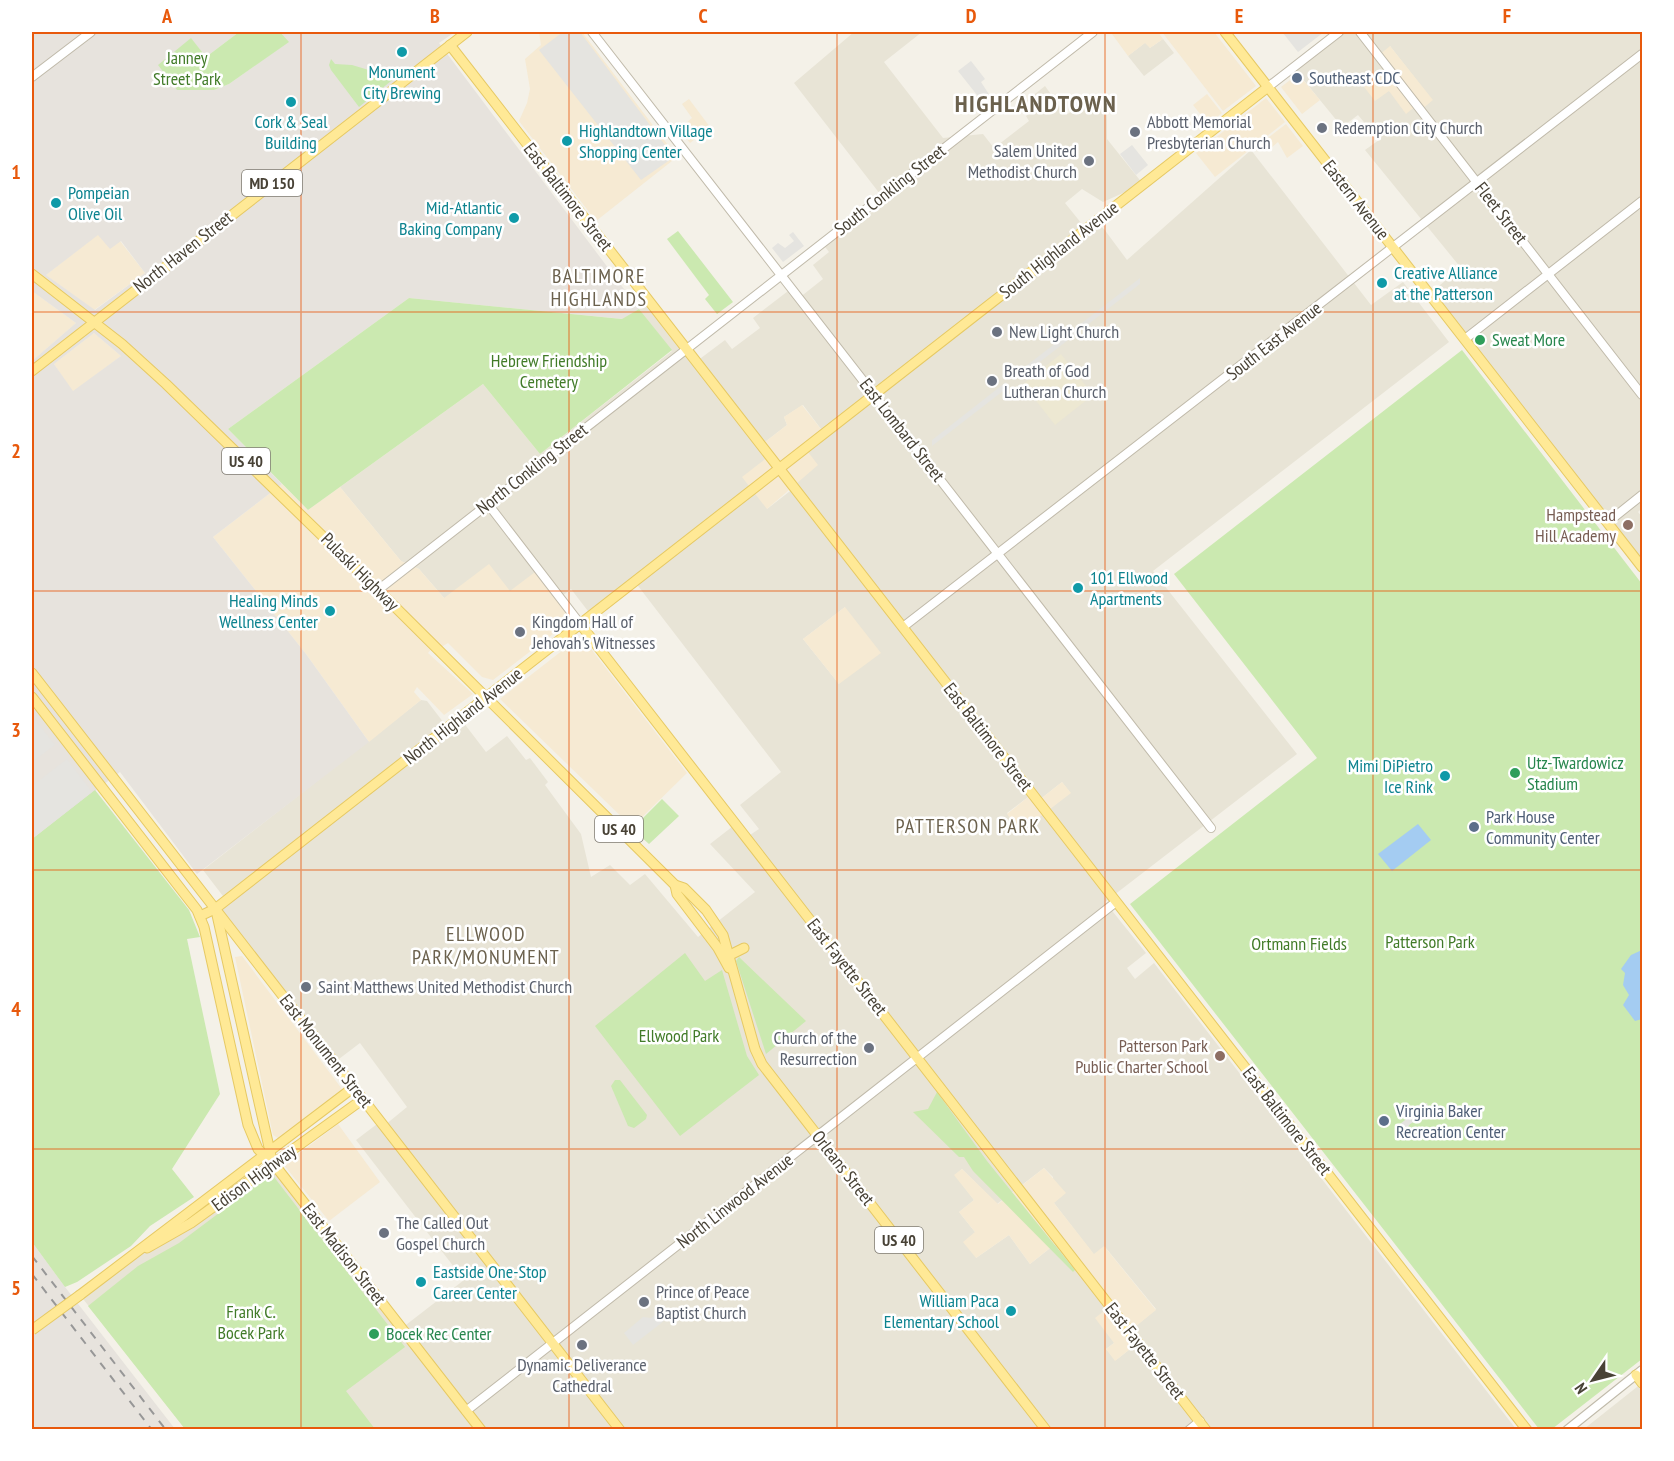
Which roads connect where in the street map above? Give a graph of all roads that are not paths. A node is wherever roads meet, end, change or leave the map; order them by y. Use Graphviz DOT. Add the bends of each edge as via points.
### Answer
graph roads {
  1 [pos="91,32"];
  2 [pos="467,32"];
  3 [pos="592,32"];
  4 [pos="1093,32"];
  5 [pos="1225,32"];
  6 [pos="1339,32"];
  7 [pos="1360,32"];
  8 [pos="450,45"];
  9 [pos="1642,54"];
  10 [pos="32,77"];
  11 [pos="1268,87"];
  12 [pos="1478,183"];
  13 [pos="1642,201"];
  14 [pos="1394,248"];
  15 [pos="32,274"];
  16 [pos="782,274"];
  17 [pos="1549,274"];
  18 [pos="93,321"];
  19 [pos="1465,339"];
  20 [pos="686,349"];
  21 [pos="32,371"];
  22 [pos="874,395"];
  23 [pos="1642,395"];
  24 [pos="780,469"];
  25 [pos="1642,495"];
  26 [pos="488,504"];
  27 [pos="1608,522"];
  28 [pos="998,554"];
  29 [pos="1642,567"];
  30 [pos="378,590"];
  31 [pos="581,625"];
  32 [pos="903,627"];
  33 [pos="32,673"];
  34 [pos="32,697"];
  35 [pos="487,697"];
  36 [pos="1211,828"];
  37 [pos="675,885"];
  38 [pos="1116,902"];
  39 [pos="687,907"];
  40 [pos="215,909"];
  41 [pos="200,916"];
  42 [pos="716,923"];
  43 [pos="706,931"];
  44 [pos="744,948"];
  45 [pos="730,955"];
  46 [pos="734,978"];
  47 [pos="917,1058"];
  48 [pos="354,1087"];
  49 [pos="363,1099"];
  50 [pos="818,1136"];
  51 [pos="266,1153"];
  52 [pos="274,1164"];
  53 [pos="142,1250"];
  54 [pos="32,1330"];
  55 [pos="553,1343"];
  56 [pos="1640,1376"];
  57 [pos="466,1411"];
  58 [pos="1200,1421"];
  59 [pos="481,1430"];
  60 [pos="620,1430"];
  61 [pos="1046,1430"];
  62 [pos="1189,1430"];
  63 [pos="1206,1430"];
  64 [pos="1527,1430"];
  65 [pos="1567,1430"];
  1 -- 10 [label="street"];
  2 -- 8 [label="main road, MD 150"];
  3 -- 16 [label="street, East Lombard Street"];
  4 -- 16 [label="street, South Conkling Street"];
  5 -- 11 [label="main road, Eastern Avenue"];
  6 -- 11 [label="street, South Highland Avenue"];
  7 -- 12 [label="street, Fleet Street"];
  8 -- 18 [label="main road, North Haven Street / MD 150"];
  8 -- 20 [label="main road, East Baltimore Street"];
  9 -- 12 [label="street, South East Avenue"];
  11 -- 14 [label="main road, Eastern Avenue"];
  11 -- 22 [label="main road, South Highland Avenue"];
  12 -- 14 [label="street, South East Avenue"];
  12 -- 17 [label="street, Fleet Street"];
  13 -- 17 [label="street"];
  14 -- 19 [label="main road, Eastern Avenue"];
  14 -- 28 [label="street, South East Avenue"];
  15 -- 18 [label="main road, Pulaski Highway / US 40"];
  16 -- 20 [label="street, South Conkling Street"];
  16 -- 22 [label="street, East Lombard Street"];
  17 -- 19 [label="street"];
  17 -- 23 [label="street, Fleet Street"];
  18 -- 21 [label="main road, North Haven Street"];
  18 -- 30 [label="main road, Pulaski Highway / US 40" via="134,353"];
  19 -- 27 [label="main road, Eastern Avenue"];
  20 -- 24 [label="main road, East Baltimore Street"];
  20 -- 26 [label="street, North Conkling Street"];
  22 -- 24 [label="main road, South Highland Avenue"];
  22 -- 28 [label="street, East Lombard Street"];
  24 -- 31 [label="main road, North Highland Avenue"];
  24 -- 32 [label="main road, East Baltimore Street"];
  25 -- 27 [label="street"];
  26 -- 30 [label="street, North Conkling Street"];
  26 -- 31 [label="street, East Fayette Street"];
  27 -- 29 [label="main road, Eastern Avenue"];
  28 -- 32 [label="street, South East Avenue"];
  28 -- 36 [label="street, East Lombard Street"];
  30 -- 35 [label="main road, Pulaski Highway / US 40"];
  31 -- 35 [label="main road, North Highland Avenue"];
  31 -- 47 [label="main road, East Fayette Street"];
  32 -- 38 [label="main road, East Baltimore Street"];
  33 -- 40 [label="main road, East Monument Street"];
  34 -- 41 [label="main road"];
  35 -- 37 [label="main road, Pulaski Highway / US 40"];
  35 -- 40 [label="main road, North Highland Avenue"];
  37 -- 39 [label="main road, Pulaski Highway / US 40"];
  37 -- 42 [label="main road, Pulaski Highway / US 40" via="684,888"];
  38 -- 47 [label="street, North Linwood Avenue"];
  38 -- 64 [label="main road, East Baltimore Street"];
  39 -- 42 [label="main road" via="695,909 706,921"];
  39 -- 43 [label="main road, Pulaski Highway / US 40"];
  40 -- 41 [label="main road, North Highland Avenue"];
  40 -- 48 [label="main road, East Monument Street"];
  40 -- 51 [label="main road, East Madison Street"];
  41 -- 51 [label="main road, East Madison Street" via="248,1125"];
  42 -- 45 [label="main road, Orleans Street / US 40"];
  43 -- 46 [label="main road, Orleans Street / US 40"];
  44 -- 45 [label="main road"];
  45 -- 46 [label="main road, Orleans Street / US 40"];
  46 -- 50 [label="main road, Orleans Street / US 40" via="758,1056"];
  47 -- 50 [label="street, North Linwood Avenue"];
  47 -- 58 [label="main road, East Fayette Street"];
  48 -- 49 [label="main road, East Monument Street"];
  48 -- 51 [label="main road, Edison Highway"];
  49 -- 52 [label="main road, Edison Highway"];
  49 -- 55 [label="main road, East Monument Street"];
  50 -- 55 [label="street, North Linwood Avenue"];
  50 -- 61 [label="main road, Orleans Street / US 40"];
  51 -- 52 [label="main road, East Madison Street"];
  51 -- 53 [label="main road, Edison Highway" via="160,1232"];
  52 -- 53 [label="main road, Edison Highway" via="184,1228"];
  52 -- 57 [label="main road, East Madison Street"];
  53 -- 54 [label="main road, Edison Highway, bridge"];
  55 -- 57 [label="street, North Linwood Avenue"];
  55 -- 60 [label="main road, East Monument Street"];
  56 -- 65 [label="street"];
  57 -- 59 [label="main road, East Madison Street"];
  58 -- 62 [label="street"];
  58 -- 63 [label="main road, East Fayette Street"];
}
